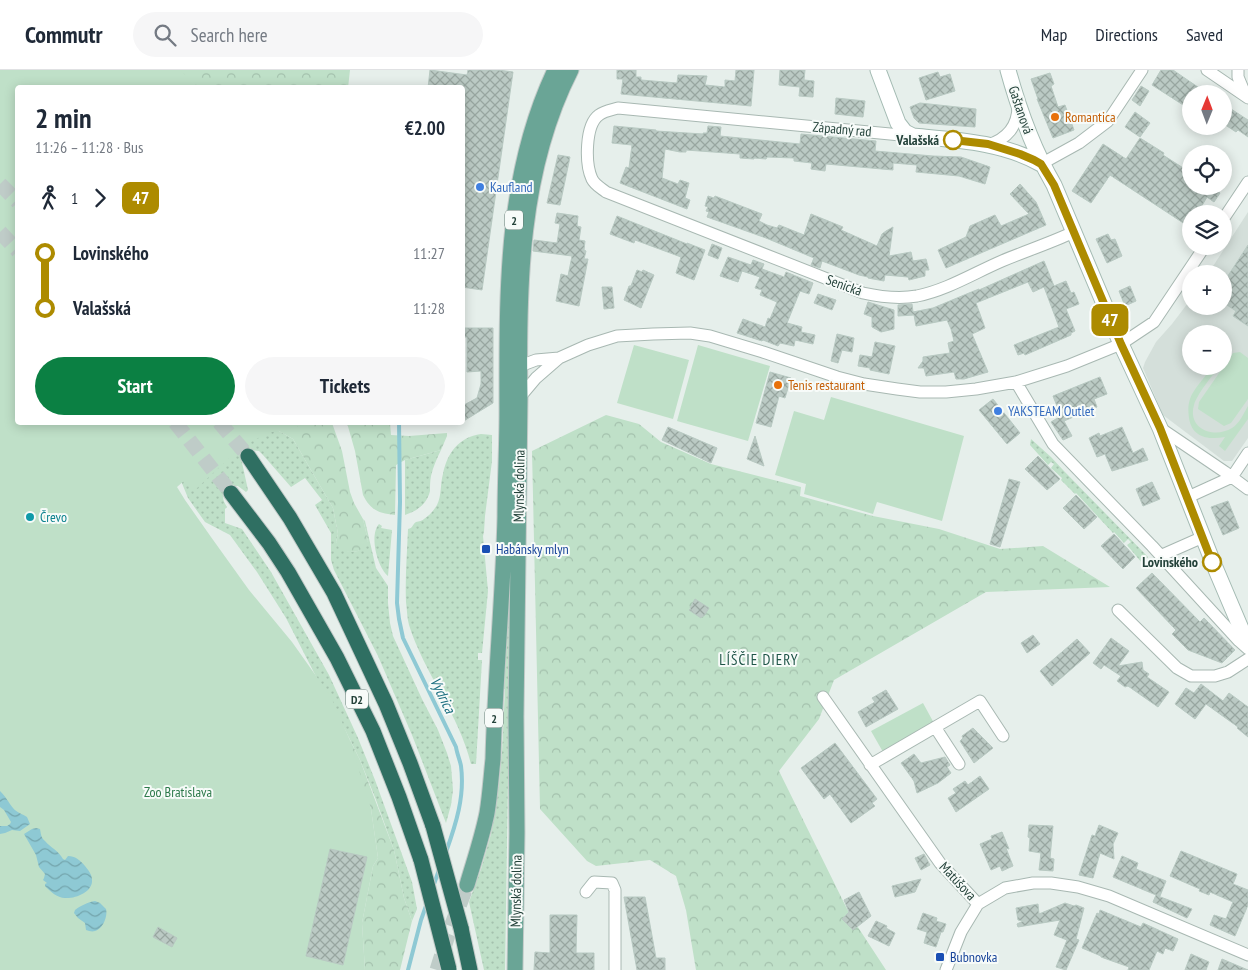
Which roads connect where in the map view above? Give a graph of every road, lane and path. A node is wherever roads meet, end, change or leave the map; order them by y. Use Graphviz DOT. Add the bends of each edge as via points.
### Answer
graph roads {
  1 [pos="555,70"];
  2 [pos="571,70"];
  3 [pos="878,70"];
  4 [pos="1008,70"];
  5 [pos="1142,70"];
  6 [pos="1207,70"];
  7 [pos="1238,70"];
  8 [pos="1247,97"];
  9 [pos="1018,105"];
  10 [pos="913,136"];
  11 [pos="988,144"];
  12 [pos="1041,164"];
  13 [pos="1248,182"];
  14 [pos="616,197"];
  15 [pos="1232,206"];
  16 [pos="1074,232"];
  17 [pos="1199,255"];
  18 [pos="1121,344"];
  19 [pos="559,358"];
  20 [pos="520,366"];
  21 [pos="506,376"];
  22 [pos="1016,382"];
  23 [pos="520,397"];
  24 [pos="507,412"];
  25 [pos="1160,428"];
  26 [pos="1248,454"];
  27 [pos="248,456"];
  28 [pos="1228,474"];
  29 [pos="1248,489"];
  30 [pos="231,493"];
  31 [pos="1186,498"];
  32 [pos="1203,537"];
  33 [pos="1160,556"];
  34 [pos="1118,610"];
  35 [pos="1248,647"];
  36 [pos="1248,659"];
  37 [pos="823,697"];
  38 [pos="935,727"];
  39 [pos="1004,736"];
  40 [pos="959,764"];
  41 [pos="870,765"];
  42 [pos="466,885"];
  43 [pos="586,892"];
  44 [pos="978,904"];
  45 [pos="1248,956"];
  46 [pos="449,970"];
  47 [pos="470,970"];
  48 [pos="515,970"];
  49 [pos="614,970"];
  50 [pos="946,970"];
  1 -- 21 [label="main road, Mlynská dolina / 2" via="529,138 518,189 510,251"];
  2 -- 20 [label="main road, Mlynská dolina / 2" via="548,124 530,200 523,254"];
  3 -- 10 [label="street" via="898,123"];
  4 -- 9 [label="street, Gaštanová"];
  5 -- 12 [label="street" via="1108,121 1079,143"];
  6 -- 8 [label="street"];
  7 -- 8 [label="street"];
  9 -- 11 [label="street" via="1017,119 1011,131 1001,140"];
  9 -- 12 [label="street, Gaštanová"];
  10 -- 11 [label="street, Západný rad"];
  10 -- 14 [label="street, Západný rad" via="618,108 598,115 594,120 588,135 587,153 594,183"];
  11 -- 12 [label="street, Západný rad"];
  12 -- 16 [label="street, Gaštanová" via="1054,185"];
  13 -- 15 [label="street"];
  14 -- 16 [label="street, Senická" via="878,296 916,296 942,288"];
  16 -- 18 [label="street, Gaštanová"];
  17 -- 18 [label="street" via="1154,322"];
  18 -- 22 [label="street"];
  18 -- 25 [label="street, Gaštanová"];
  19 -- 20 [label="street" via="536,360"];
  19 -- 22 [label="street" via="618,336 690,333 727,340 837,377 896,389 946,392"];
  19 -- 23 [label="street"];
  20 -- 21 [label="main road"];
  20 -- 23 [label="main road, Mlynská dolina / 2"];
  21 -- 24 [label="main road, Mlynská dolina / 2"];
  22 -- 33 [label="street" via="1053,444"];
  23 -- 24 [label="main road"];
  23 -- 48 [label="main road, Mlynská dolina / 2"];
  24 -- 42 [label="main road, Mlynská dolina / 2" via="504,548 490,788 478,850"];
  25 -- 28 [label="street"];
  25 -- 31 [label="street, Gaštanová"];
  26 -- 28 [label="street"];
  27 -- 47 [label="highway, D2, bridge" via="290,518 334,593 386,704 433,826"];
  28 -- 29 [label="street"];
  28 -- 31 [label="street"];
  30 -- 46 [label="highway, D2, bridge" via="288,572 337,658 373,731 421,860"];
  31 -- 32 [label="street, Gaštanová"];
  32 -- 33 [label="street"];
  32 -- 35 [label="street, Gaštanová"];
  33 -- 35 [label="street"];
  34 -- 36 [label="street" via="1177,668 1191,676 1215,676"];
  37 -- 41 [label="street, Matúšova"];
  38 -- 39 [label="street" via="980,701"];
  38 -- 40 [label="street"];
  38 -- 41 [label="street"];
  41 -- 44 [label="street, Matúšova" via="940,863"];
  43 -- 49 [label="street" via="594,882 612,883 616,890"];
  44 -- 45 [label="street, Matúšova" via="1005,888 1034,883 1078,887 1108,896"];
  44 -- 50 [label="street" via="961,932"];
}
